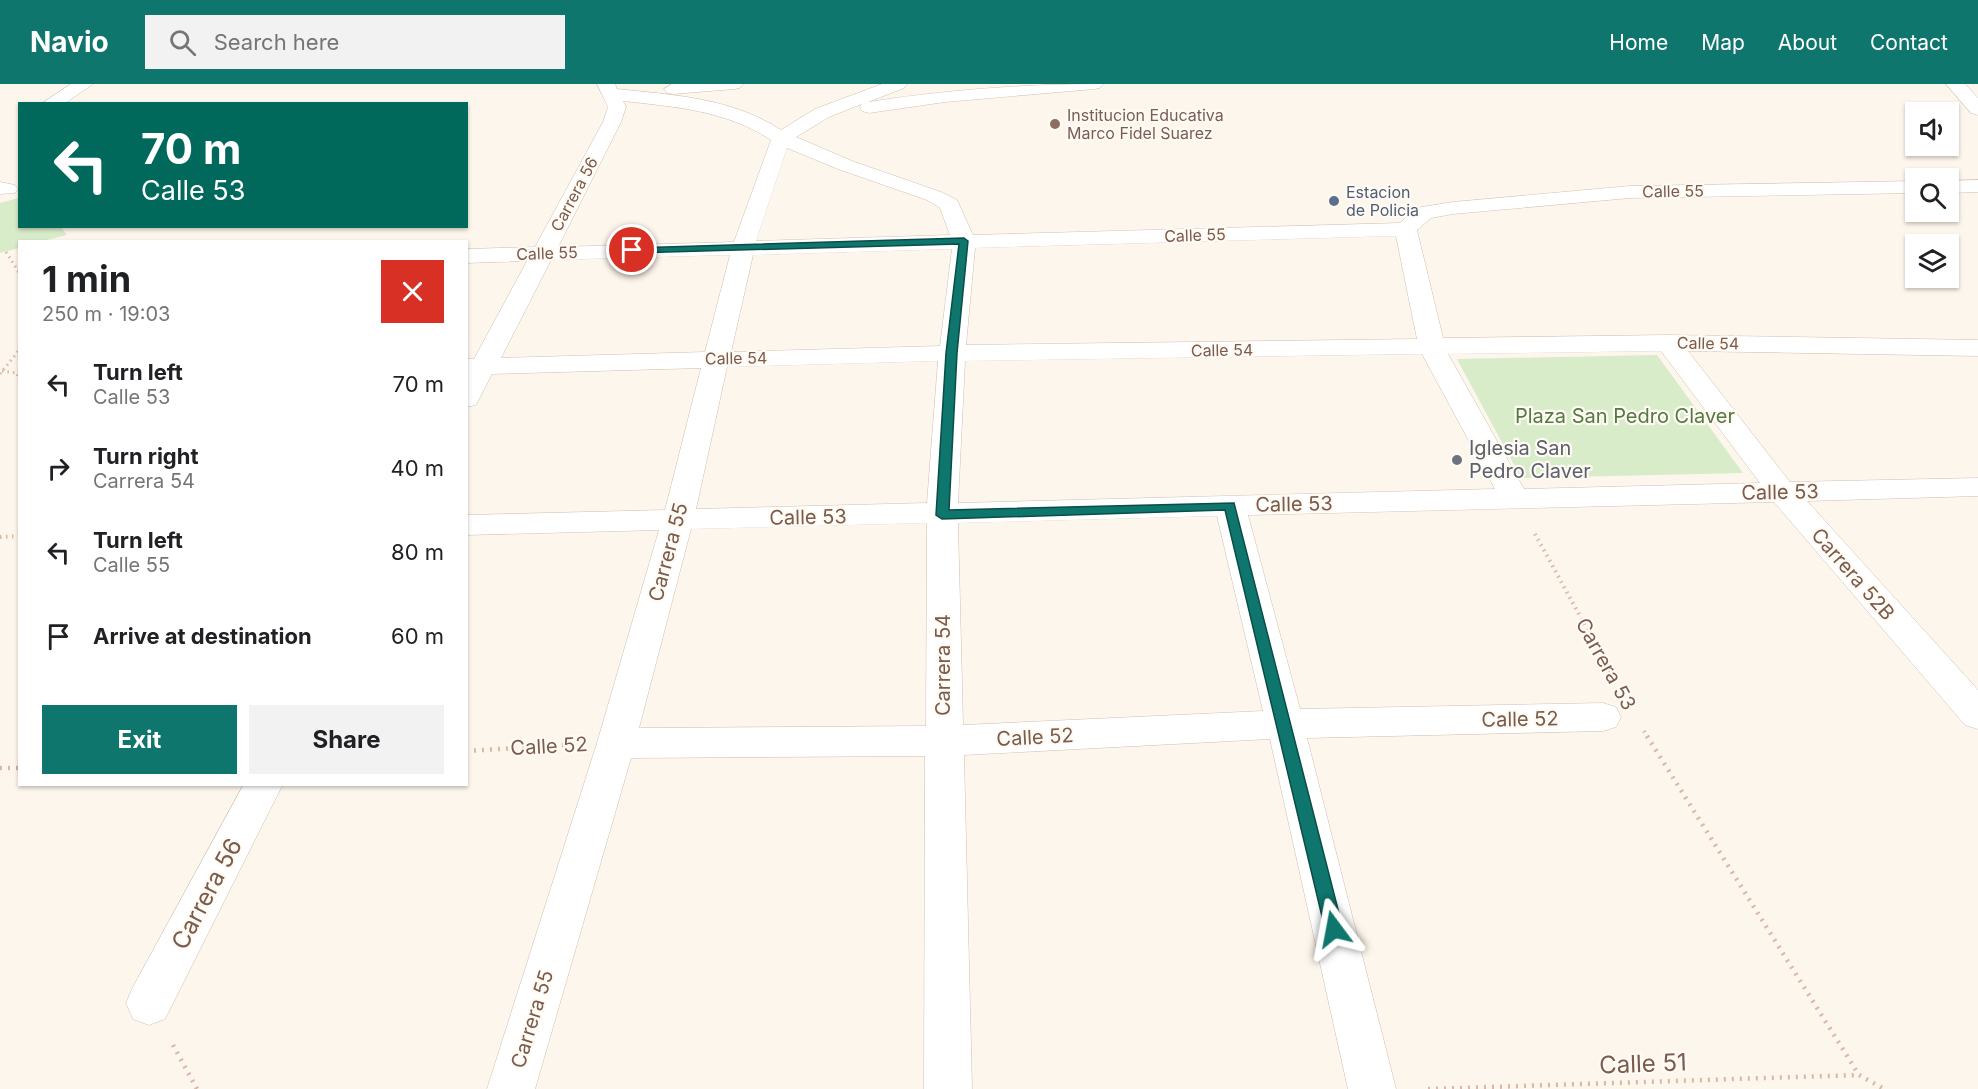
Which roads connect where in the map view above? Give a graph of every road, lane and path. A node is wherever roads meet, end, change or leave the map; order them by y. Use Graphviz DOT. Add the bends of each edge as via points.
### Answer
graph roads {
  1 [pos="84,84"];
  2 [pos="734,84"];
  3 [pos="898,84"];
  4 [pos="1094,84"];
  5 [pos="1955,84"];
  6 [pos="609,89"];
  7 [pos="53,102"];
  8 [pos="1978,109"];
  9 [pos="822,113"];
  10 [pos="782,138"];
  11 [pos="1978,186"];
  12 [pos="1905,187"];
  13 [pos="1959,187"];
  14 [pos="1406,229"];
  15 [pos="964,241"];
  16 [pos="743,247"];
  17 [pos="6,252"];
  18 [pos="543,253"];
  19 [pos="468,256"];
  20 [pos="18,271"];
  21 [pos="1668,343"];
  22 [pos="1432,348"];
  23 [pos="1978,348"];
  24 [pos="18,352"];
  25 [pos="952,353"];
  26 [pos="715,358"];
  27 [pos="475,367"];
  28 [pos="1,373"];
  29 [pos="18,376"];
  30 [pos="468,392"];
  31 [pos="1978,488"];
  32 [pos="1782,492"];
  33 [pos="1515,499"];
  34 [pos="1230,506"];
  35 [pos="942,515"];
  36 [pos="678,519"];
  37 [pos="468,525"];
  38 [pos="18,536"];
  39 [pos="0,537"];
  40 [pos="1616,682"];
  41 [pos="1978,715"];
  42 [pos="1603,717"];
  43 [pos="1639,723"];
  44 [pos="1285,724"];
  45 [pos="944,741"];
  46 [pos="616,743"];
  47 [pos="468,751"];
  48 [pos="0,768"];
  49 [pos="18,768"];
  50 [pos="263,786"];
  51 [pos="149,1003"];
  52 [pos="1859,1075"];
  53 [pos="1435,1088"];
  54 [pos="511,1089"];
  55 [pos="948,1089"];
  56 [pos="1372,1089"];
  57 [pos="1428,1089"];
  58 [pos="1884,1089"];
  1 -- 7 [label="street"];
  2 -- 6 [label="street"];
  3 -- 9 [label="street"];
  4 -- 9 [label="street"];
  5 -- 8 [label="street"];
  6 -- 10 [label="street" via="728,111"];
  6 -- 18 [label="street, Carrera 56" via="617,107 612,122"];
  9 -- 10 [label="street"];
  10 -- 15 [label="street" via="844,165 934,196 948,205"];
  10 -- 16 [label="street, Carrera 55"];
  11 -- 13 [label="street"];
  12 -- 14 [label="street, Calle 55" via="1630,192 1453,208 1424,213"];
  14 -- 15 [label="street, Calle 55"];
  14 -- 22 [label="street"];
  15 -- 16 [label="street, Calle 55"];
  15 -- 25 [label="street, Carrera 54"];
  16 -- 18 [label="street, Calle 55"];
  16 -- 26 [label="street, Carrera 55"];
  17 -- 20 [label="path"];
  18 -- 19 [label="street, Calle 55"];
  18 -- 27 [label="street, Carrera 56"];
  21 -- 22 [label="street, Calle 54"];
  21 -- 23 [label="street, Calle 54"];
  21 -- 32 [label="street, Carrera 52B"];
  22 -- 25 [label="street, Calle 54"];
  22 -- 33 [label="street"];
  24 -- 28 [label="path"];
  25 -- 26 [label="street, Calle 54"];
  25 -- 35 [label="street, Carrera 54"];
  26 -- 27 [label="street, Calle 54"];
  26 -- 36 [label="street, Carrera 55"];
  27 -- 30 [label="street, Carrera 56"];
  28 -- 29 [label="path" via="17,373"];
  31 -- 32 [label="street, Calle 53"];
  32 -- 33 [label="street, Calle 53"];
  32 -- 41 [label="street, Carrera 52B"];
  33 -- 34 [label="street, Calle 53"];
  33 -- 40 [label="path, Carrera 53"];
  34 -- 35 [label="street, Calle 53"];
  34 -- 44 [label="street"];
  35 -- 36 [label="street, Calle 53"];
  35 -- 45 [label="street, Carrera 54"];
  36 -- 37 [label="street, Calle 53"];
  36 -- 46 [label="street, Carrera 55"];
  38 -- 39 [label="path"];
  42 -- 44 [label="street, Calle 52"];
  43 -- 52 [label="path, Carrera 53"];
  44 -- 45 [label="street, Calle 52"];
  44 -- 56 [label="street"];
  45 -- 46 [label="street, Calle 52"];
  45 -- 55 [label="street, Carrera 54"];
  46 -- 47 [label="path, Calle 52"];
  46 -- 54 [label="street, Carrera 55"];
  48 -- 49 [label="path"];
  50 -- 51 [label="street, Carrera 56"];
  52 -- 53 [label="path, Calle 51"];
  52 -- 58 [label="path"];
  53 -- 57 [label="path, Calle 51"];
}
